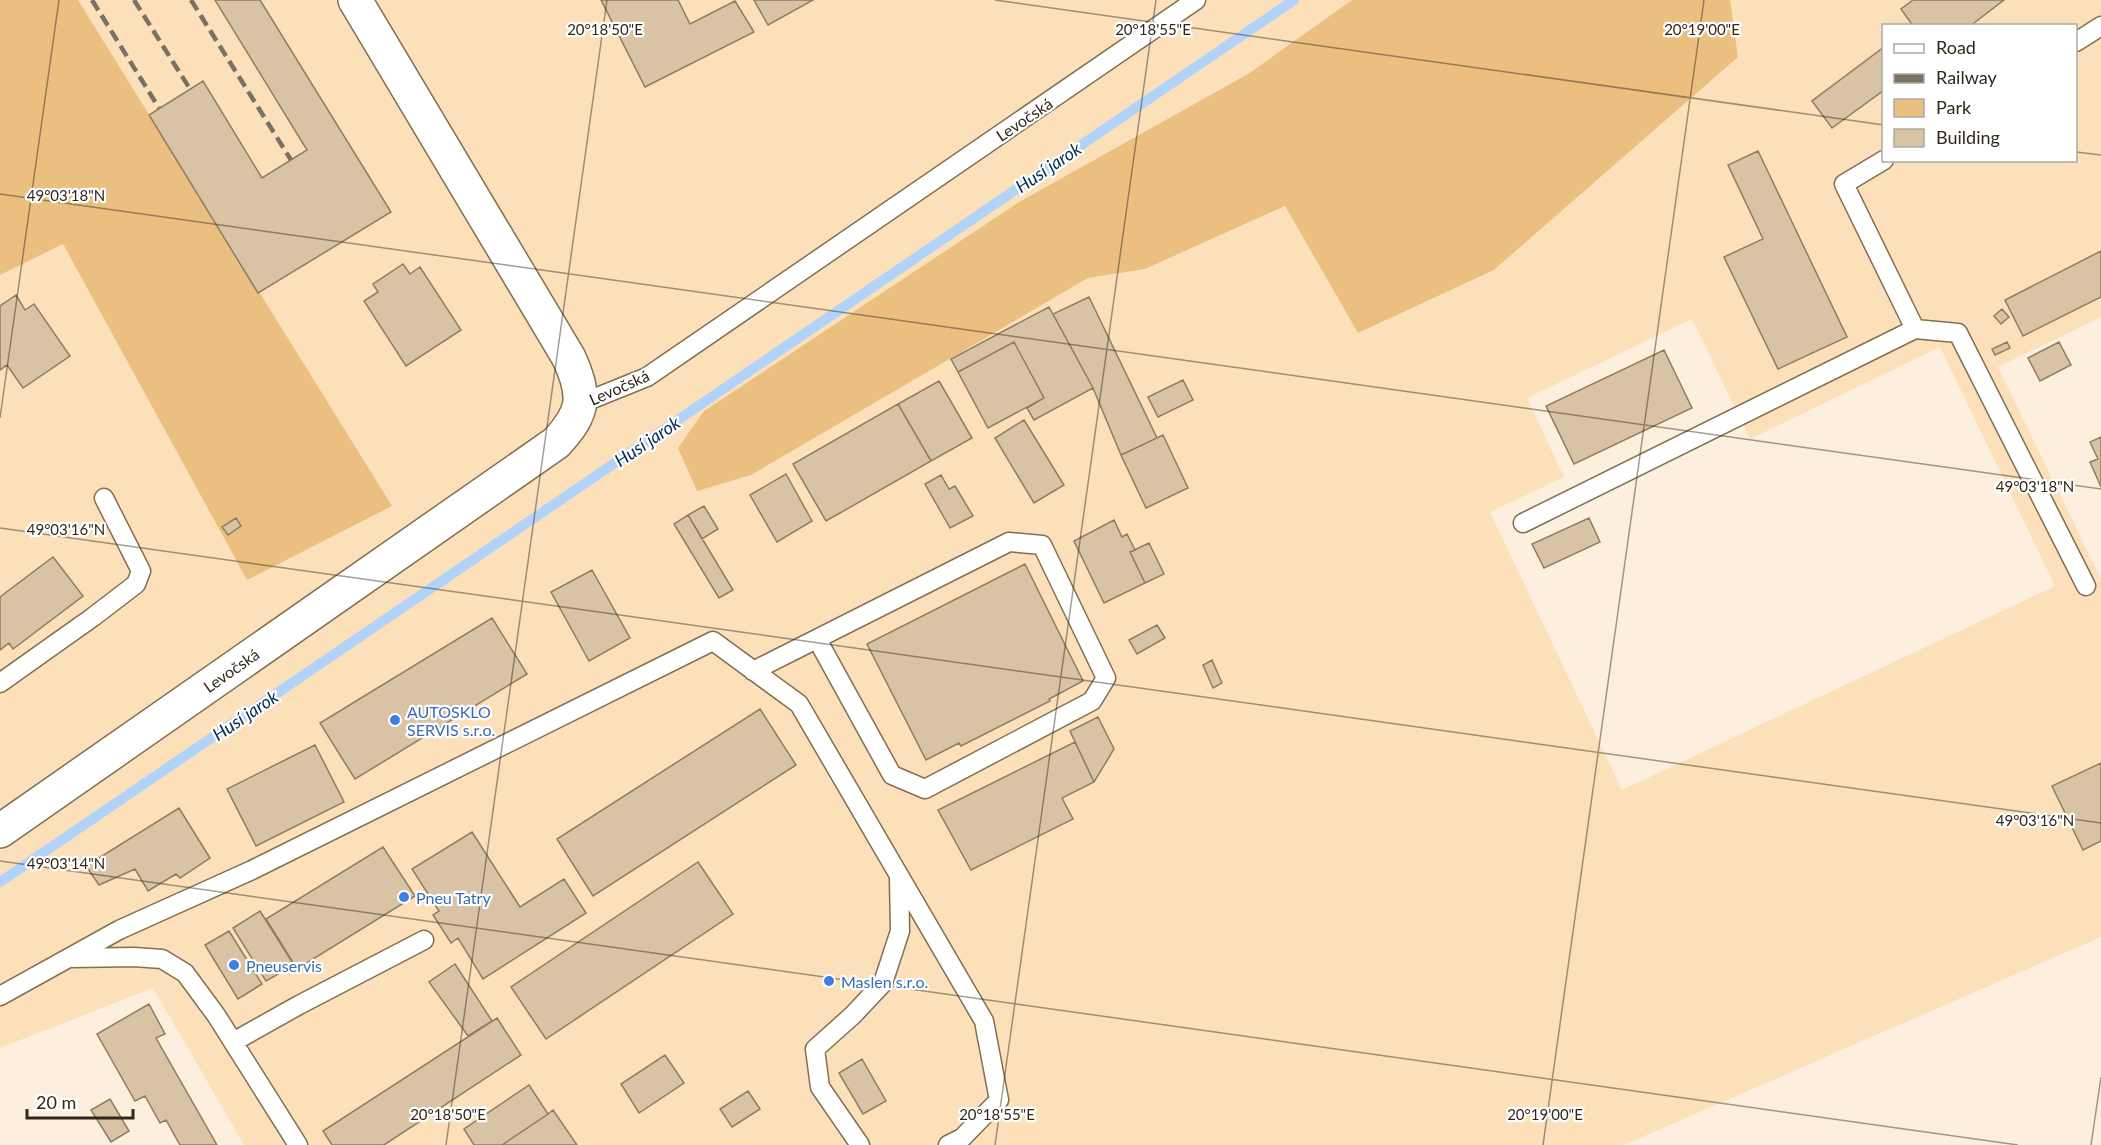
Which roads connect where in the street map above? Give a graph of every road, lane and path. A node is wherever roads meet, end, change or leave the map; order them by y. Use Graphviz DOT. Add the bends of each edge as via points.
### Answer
graph roads {
  1 [pos="356,0"];
  2 [pos="1196,0"];
  3 [pos="2101,26"];
  4 [pos="2077,41"];
  5 [pos="1882,161"];
  6 [pos="1915,329"];
  7 [pos="580,404"];
  8 [pos="104,498"];
  9 [pos="1523,523"];
  10 [pos="2086,586"];
  11 [pos="817,639"];
  12 [pos="753,671"];
  13 [pos="0,683"];
  14 [pos="0,831"];
  15 [pos="899,876"];
  16 [pos="424,940"];
  17 [pos="70,958"];
  18 [pos="0,996"];
  19 [pos="233,1042"];
  20 [pos="298,1145"];
  21 [pos="860,1145"];
  22 [pos="948,1145"];
  1 -- 7 [label="street" via="569,358 580,381"];
  2 -- 7 [label="lane, Levočská" via="647,377"];
  3 -- 4 [label="lane"];
  5 -- 6 [label="lane" via="1844,184"];
  6 -- 9 [label="lane"];
  6 -- 10 [label="lane" via="1958,333"];
  7 -- 14 [label="street, Levočská" via="572,427 556,443"];
  8 -- 13 [label="lane" via="141,571 136,584"];
  11 -- 11 [label="lane" via="1009,542 1042,545 1106,678 1092,701 926,789 892,775"];
  11 -- 12 [label="lane"];
  12 -- 15 [label="lane" via="799,704"];
  12 -- 17 [label="lane" via="712,641"];
  15 -- 21 [label="lane" via="900,931 883,983 854,1015 815,1048 820,1087"];
  15 -- 22 [label="lane" via="984,1021 999,1100 962,1138"];
  16 -- 19 [label="lane"];
  17 -- 18 [label="lane"];
  17 -- 19 [label="lane" via="162,959 185,973"];
  19 -- 20 [label="lane"];
}
